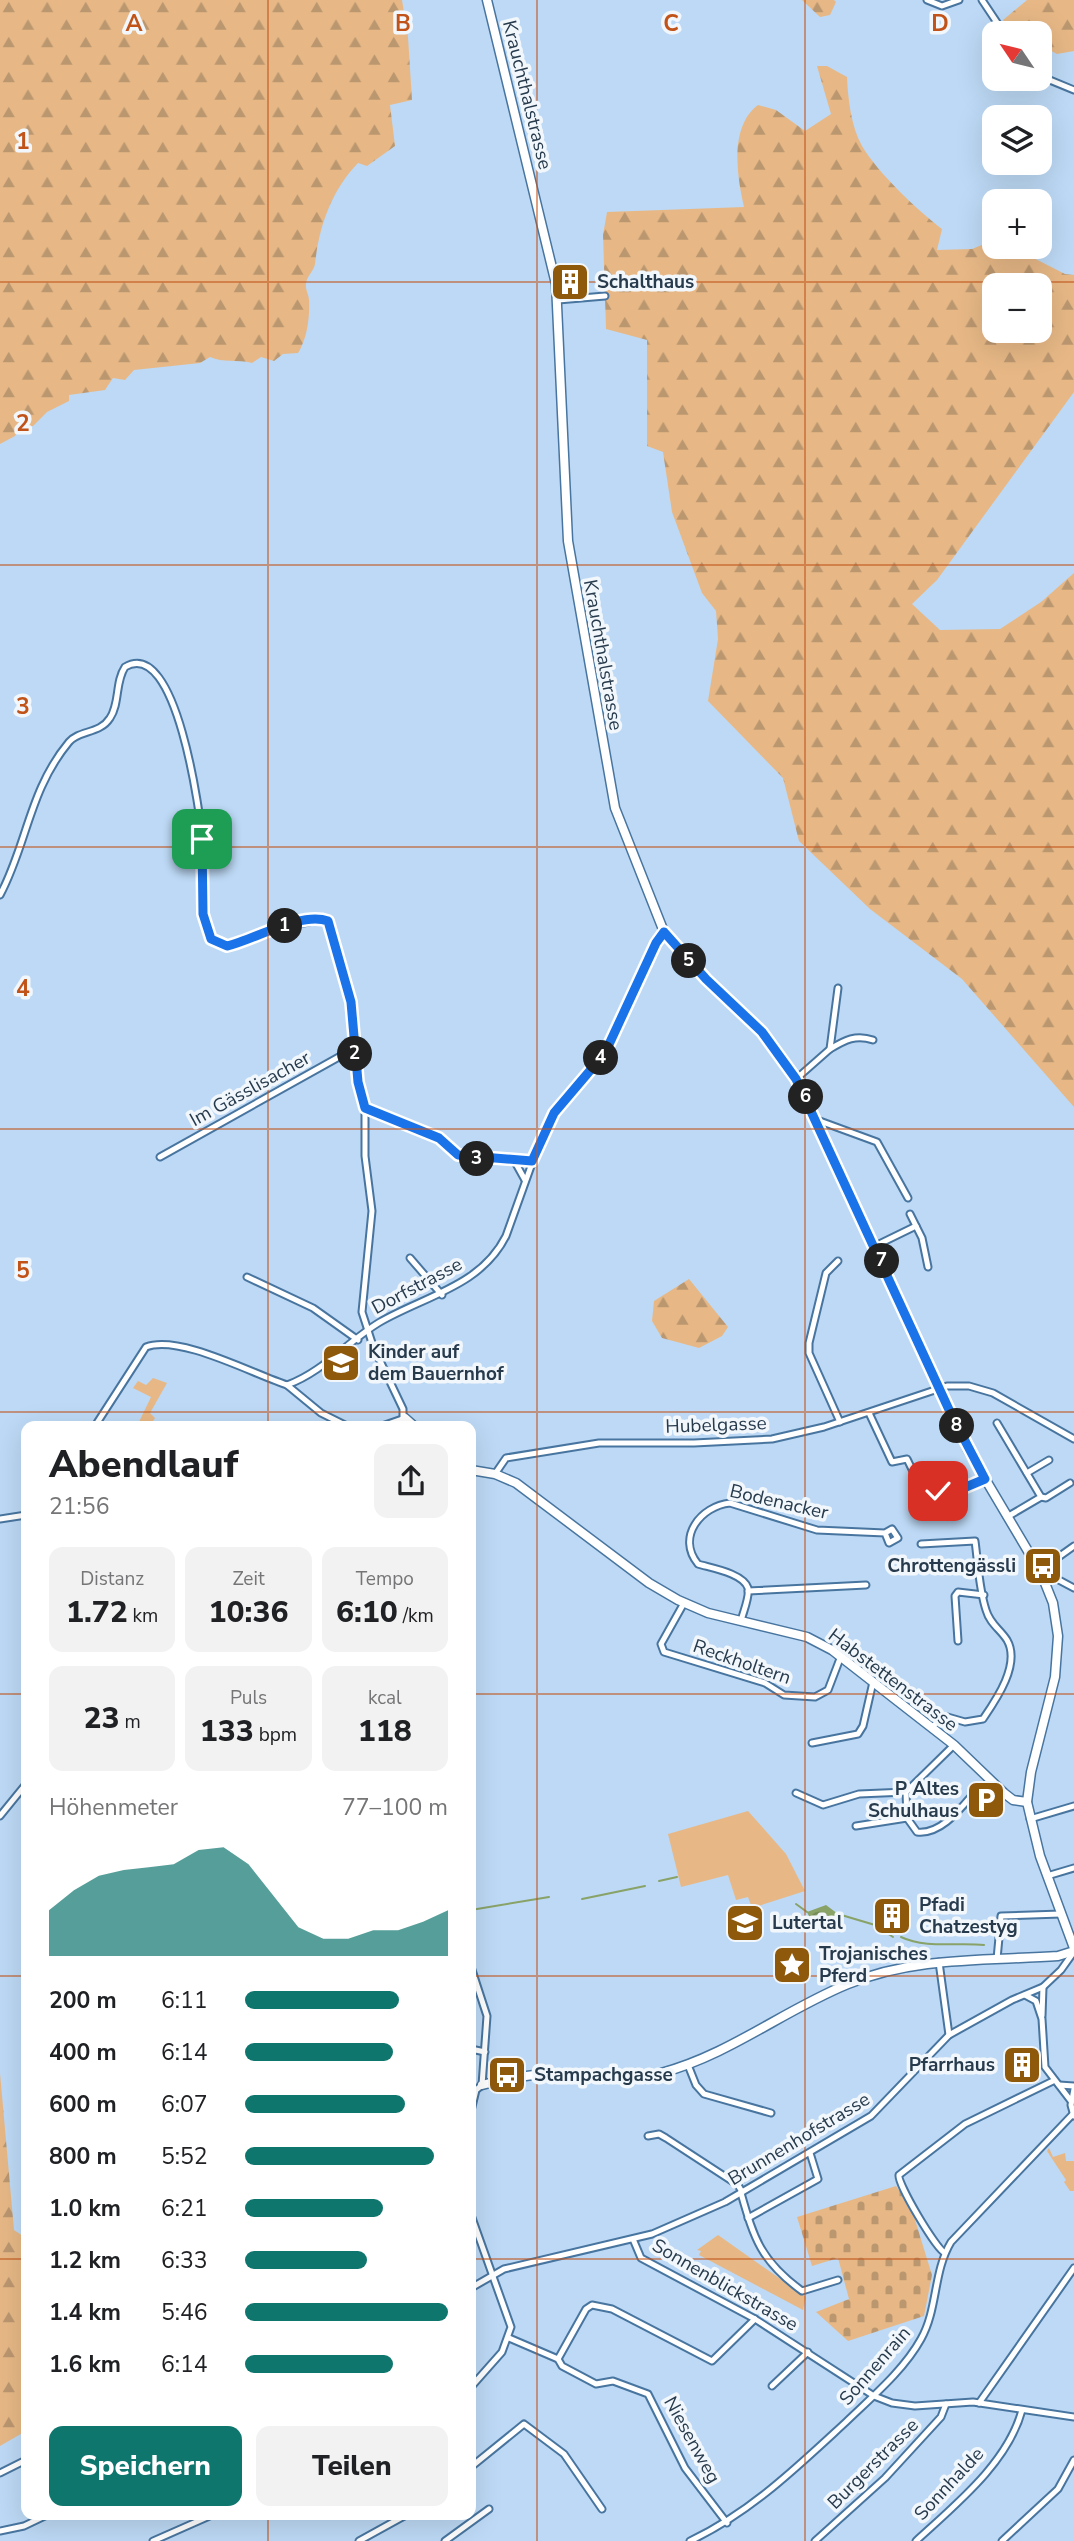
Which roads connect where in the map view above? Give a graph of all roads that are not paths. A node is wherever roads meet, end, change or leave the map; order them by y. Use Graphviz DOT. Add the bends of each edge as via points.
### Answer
graph roads {
  1 [pos="487,0"];
  2 [pos="927,0"];
  3 [pos="959,0"];
  4 [pos="982,0"];
  5 [pos="996,21"];
  6 [pos="1052,81"];
  7 [pos="1074,90"];
  8 [pos="605,296"];
  9 [pos="558,300"];
  10 [pos="0,895"];
  11 [pos="664,932"];
  12 [pos="838,988"];
  13 [pos="873,1040"];
  14 [pos="355,1048"];
  15 [pos="830,1049"];
  16 [pos="796,1079"];
  17 [pos="365,1108"];
  18 [pos="817,1120"];
  19 [pos="160,1157"];
  20 [pos="532,1161"];
  21 [pos="515,1162"];
  22 [pos="525,1180"];
  23 [pos="908,1198"];
  24 [pos="910,1214"];
  25 [pos="916,1226"];
  26 [pos="875,1246"];
  27 [pos="410,1258"];
  28 [pos="838,1261"];
  29 [pos="928,1266"];
  30 [pos="247,1277"];
  31 [pos="442,1295"];
  32 [pos="368,1332"];
  33 [pos="358,1340"];
  34 [pos="287,1385"];
  35 [pos="940,1388"];
  36 [pos="869,1413"];
  37 [pos="98,1421"];
  38 [pos="338,1421"];
  39 [pos="404,1421"];
  40 [pos="839,1422"];
  41 [pos="997,1423"];
  42 [pos="1074,1439"];
  43 [pos="1049,1460"];
  44 [pos="476,1471"];
  45 [pos="1027,1473"];
  46 [pos="495,1474"];
  47 [pos="985,1479"];
  48 [pos="1070,1483"];
  49 [pos="1041,1497"];
  50 [pos="21,1516"];
  51 [pos="1007,1517"];
  52 [pos="0,1519"];
  53 [pos="885,1533"];
  54 [pos="921,1544"];
  55 [pos="1074,1546"];
  56 [pos="1039,1571"];
  57 [pos="1044,1581"];
  58 [pos="866,1585"];
  59 [pos="1074,1588"];
  60 [pos="748,1591"];
  61 [pos="984,1595"];
  62 [pos="684,1603"];
  63 [pos="741,1621"];
  64 [pos="958,1641"];
  65 [pos="841,1656"];
  66 [pos="874,1681"];
  67 [pos="932,1727"];
  68 [pos="812,1743"];
  69 [pos="954,1745"];
  70 [pos="21,1790"];
  71 [pos="906,1792"];
  72 [pos="975,1792"];
  73 [pos="796,1793"];
  74 [pos="1027,1802"];
  75 [pos="1074,1806"];
  76 [pos="0,1816"];
  77 [pos="907,1818"];
  78 [pos="1030,1819"];
  79 [pos="856,1826"];
  80 [pos="1074,1868"];
  81 [pos="1047,1876"];
  82 [pos="1061,1914"];
  83 [pos="1074,1950"];
  84 [pos="998,1959"];
  85 [pos="939,1962"];
  86 [pos="476,1980"];
  87 [pos="1043,1987"];
  88 [pos="1025,1995"];
  89 [pos="1042,2019"];
  90 [pos="949,2035"];
  91 [pos="476,2050"];
  92 [pos="485,2052"];
  93 [pos="688,2065"];
  94 [pos="1053,2081"];
  95 [pos="482,2085"];
  96 [pos="1059,2085"];
  97 [pos="1074,2087"];
  98 [pos="476,2090"];
  99 [pos="1071,2101"];
  100 [pos="771,2113"];
  101 [pos="1073,2115"];
  102 [pos="648,2136"];
  103 [pos="810,2153"];
  104 [pos="741,2192"];
  105 [pos="748,2218"];
  106 [pos="476,2228"];
  107 [pos="633,2239"];
  108 [pos="945,2253"];
  109 [pos="1074,2269"];
  110 [pos="494,2274"];
  111 [pos="838,2280"];
  112 [pos="476,2285"];
  113 [pos="755,2319"];
  114 [pos="509,2338"];
  115 [pos="808,2352"];
  116 [pos="558,2359"];
  117 [pos="476,2382"];
  118 [pos="772,2386"];
  119 [pos="874,2396"];
  120 [pos="979,2403"];
  121 [pos="946,2404"];
  122 [pos="1022,2410"];
  123 [pos="1074,2417"];
  124 [pos="1074,2460"];
  125 [pos="21,2462"];
  126 [pos="476,2463"];
  127 [pos="0,2473"];
  128 [pos="489,2509"];
  129 [pos="602,2509"];
  130 [pos="476,2518"];
  131 [pos="37,2520"];
  132 [pos="201,2520"];
  133 [pos="397,2520"];
  134 [pos="474,2520"];
  135 [pos="727,2523"];
  136 [pos="0,2531"];
  137 [pos="153,2541"];
  138 [pos="360,2541"];
  139 [pos="445,2541"];
  140 [pos="690,2541"];
  141 [pos="815,2541"];
  142 [pos="916,2541"];
  143 [pos="1002,2541"];
  1 -- 9 [label="main road, Krauchthalstrasse"];
  2 -- 3 [label="street" via="942,6"];
  4 -- 5 [label="street"];
  6 -- 7 [label="street"];
  8 -- 9 [label="street"];
  9 -- 11 [label="main road, Krauchthalstrasse" via="565,512 579,616 615,808"];
  10 -- 14 [label="street" via="37,795 69,742 100,728 111,717 125,667 140,663 153,669 168,691 191,773 202,839 203,914 211,939 227,946 284,926 327,921 351,1002"];
  11 -- 16 [label="main road, Krauchthalstrasse" via="762,1032"];
  11 -- 20 [label="street, Dorfstrasse" via="605,1053 554,1113"];
  12 -- 15 [label="street"];
  13 -- 15 [label="street" via="849,1038"];
  14 -- 17 [label="street"];
  14 -- 19 [label="street, Im Gässlisacher"];
  15 -- 16 [label="street"];
  16 -- 18 [label="main road, Krauchthalstrasse"];
  17 -- 21 [label="street" via="439,1138 458,1155"];
  17 -- 32 [label="street" via="365,1156 372,1203 362,1302"];
  18 -- 23 [label="street" via="877,1142"];
  18 -- 26 [label="main road, Krauchthalstrasse"];
  20 -- 21 [label="street"];
  20 -- 22 [label="street, Dorfstrasse"];
  21 -- 22 [label="street"];
  22 -- 31 [label="street, Dorfstrasse" via="497,1251"];
  24 -- 25 [label="street"];
  25 -- 26 [label="street"];
  25 -- 29 [label="street"];
  26 -- 35 [label="main road, Krauchthalstrasse"];
  27 -- 31 [label="street"];
  28 -- 40 [label="street" via="826,1273 809,1353"];
  30 -- 33 [label="street" via="313,1308"];
  31 -- 32 [label="street, Dorfstrasse"];
  32 -- 33 [label="street"];
  32 -- 39 [label="street, Dorfstrasse" via="396,1391"];
  33 -- 34 [label="street"];
  34 -- 37 [label="street" via="212,1356 151,1345 139,1355"];
  34 -- 38 [label="street"];
  35 -- 36 [label="street, Hubelgasse"];
  35 -- 42 [label="street, Hubelgasse" via="982,1388"];
  35 -- 47 [label="main road, Krauchthalstrasse"];
  36 -- 40 [label="street, Hubelgasse"];
  36 -- 47 [label="street" via="892,1462 907,1459 922,1490 966,1487"];
  40 -- 46 [label="street, Hubelgasse" via="762,1440 582,1445 506,1458"];
  41 -- 45 [label="street"];
  43 -- 45 [label="street"];
  44 -- 46 [label="main road, Habstettenstrasse"];
  45 -- 49 [label="street"];
  46 -- 62 [label="main road, Habstettenstrasse" via="522,1487 649,1583"];
  47 -- 51 [label="main road, Krauchthalstrasse"];
  48 -- 49 [label="street"];
  49 -- 51 [label="street"];
  50 -- 52 [label="street"];
  51 -- 56 [label="main road, Krauchthalstrasse"];
  53 -- 60 [label="street, Bodenacker" via="817,1530 730,1503 715,1504 692,1528 692,1556 698,1564 734,1576"];
  54 -- 61 [label="street" via="975,1541"];
  55 -- 56 [label="street"];
  56 -- 57 [label="main road, Krauchthalstrasse"];
  57 -- 59 [label="street" via="1057,1579"];
  57 -- 74 [label="main road, Krauchthalstrasse" via="1057,1624 1057,1663"];
  58 -- 60 [label="street"];
  60 -- 63 [label="street"];
  61 -- 64 [label="street" via="958,1592 955,1596"];
  61 -- 67 [label="street" via="993,1627 1011,1650 1007,1675 983,1719 965,1722 944,1716"];
  62 -- 63 [label="main road, Habstettenstrasse"];
  62 -- 65 [label="street, Reckholtern" via="661,1644 664,1652 765,1683 784,1695 815,1696 828,1690"];
  63 -- 65 [label="main road, Habstettenstrasse" via="807,1637"];
  65 -- 66 [label="main road, Habstettenstrasse"];
  66 -- 67 [label="main road, Habstettenstrasse"];
  66 -- 68 [label="street" via="858,1734"];
  67 -- 69 [label="main road, Habstettenstrasse"];
  69 -- 71 [label="street"];
  69 -- 74 [label="main road, Habstettenstrasse" via="1004,1793"];
  70 -- 76 [label="street"];
  71 -- 73 [label="street" via="859,1794 823,1805"];
  71 -- 77 [label="street"];
  72 -- 77 [label="street" via="953,1817 923,1833"];
  74 -- 78 [label="main road, Krauchthalstrasse"];
  75 -- 78 [label="street"];
  77 -- 79 [label="street"];
  78 -- 81 [label="main road, Krauchthalstrasse"];
  80 -- 81 [label="street"];
  81 -- 82 [label="main road, Krauchthalstrasse"];
  82 -- 83 [label="main road, Krauchthalstrasse"];
  82 -- 84 [label="street" via="1001,1916"];
  83 -- 84 [label="main road" via="1059,1956"];
  83 -- 87 [label="street, Brunnenhofstrasse"];
  84 -- 85 [label="main road"];
  85 -- 90 [label="street"];
  85 -- 93 [label="main road" via="897,1968 849,1983"];
  86 -- 92 [label="street" via="486,2007"];
  87 -- 88 [label="street, Brunnenhofstrasse"];
  87 -- 89 [label="street"];
  88 -- 89 [label="street" via="1036,2001"];
  88 -- 90 [label="street, Brunnenhofstrasse"];
  89 -- 94 [label="street" via="1044,2063"];
  90 -- 103 [label="street, Brunnenhofstrasse" via="877,2112"];
  91 -- 92 [label="street"];
  92 -- 95 [label="street"];
  93 -- 95 [label="main road" via="636,2079 550,2074"];
  93 -- 100 [label="street" via="704,2094"];
  94 -- 96 [label="street"];
  94 -- 108 [label="street" via="965,2124 899,2175 898,2183 932,2241"];
  95 -- 98 [label="street"];
  96 -- 97 [label="street"];
  96 -- 99 [label="street"];
  97 -- 99 [label="street"];
  99 -- 101 [label="street, Sonnenrain"];
  101 -- 108 [label="street, Sonnenrain" via="977,2213"];
  102 -- 104 [label="street" via="666,2138 738,2185"];
  103 -- 104 [label="street, Brunnenhofstrasse"];
  103 -- 105 [label="street" via="818,2179"];
  104 -- 105 [label="street"];
  104 -- 107 [label="street, Brunnenhofstrasse" via="689,2219"];
  105 -- 111 [label="street" via="754,2239 771,2266 802,2291"];
  106 -- 110 [label="street"];
  107 -- 110 [label="street, Brunnenhofstrasse" via="527,2262"];
  107 -- 113 [label="street, Sonnenblickstrasse" via="641,2258"];
  108 -- 119 [label="street, Sonnenrain" via="922,2339"];
  109 -- 120 [label="street"];
  110 -- 112 [label="street, Brunnenhofstrasse"];
  110 -- 114 [label="street" via="509,2317"];
  113 -- 115 [label="street, Sonnenblickstrasse"];
  113 -- 116 [label="street" via="712,2361 612,2309 592,2305"];
  114 -- 116 [label="street, Niesenweg"];
  114 -- 117 [label="street" via="491,2368"];
  115 -- 118 [label="street, Sonnenblickstrasse"];
  115 -- 119 [label="street, Sonnenblickstrasse"];
  116 -- 135 [label="street, Niesenweg" via="562,2366 596,2384 613,2381 648,2394 685,2468"];
  119 -- 121 [label="street, Sonnenblickstrasse" via="915,2406"];
  119 -- 135 [label="street, Sonnenrain" via="783,2480"];
  120 -- 121 [label="street, Sonnenblickstrasse"];
  120 -- 122 [label="street, Sonnenblickstrasse"];
  121 -- 141 [label="street, Burgerstrasse" via="941,2417 885,2478"];
  122 -- 123 [label="street, Sonnenblickstrasse"];
  122 -- 142 [label="street, Sonnhalde" via="985,2473"];
  124 -- 143 [label="street" via="1058,2489"];
  125 -- 127 [label="street"];
  126 -- 129 [label="street" via="522,2424 527,2425 564,2454"];
  128 -- 130 [label="street"];
  131 -- 136 [label="street"];
  132 -- 137 [label="street"];
  133 -- 138 [label="street"];
  134 -- 139 [label="street"];
  135 -- 140 [label="street, Sonnenrain"];
}
